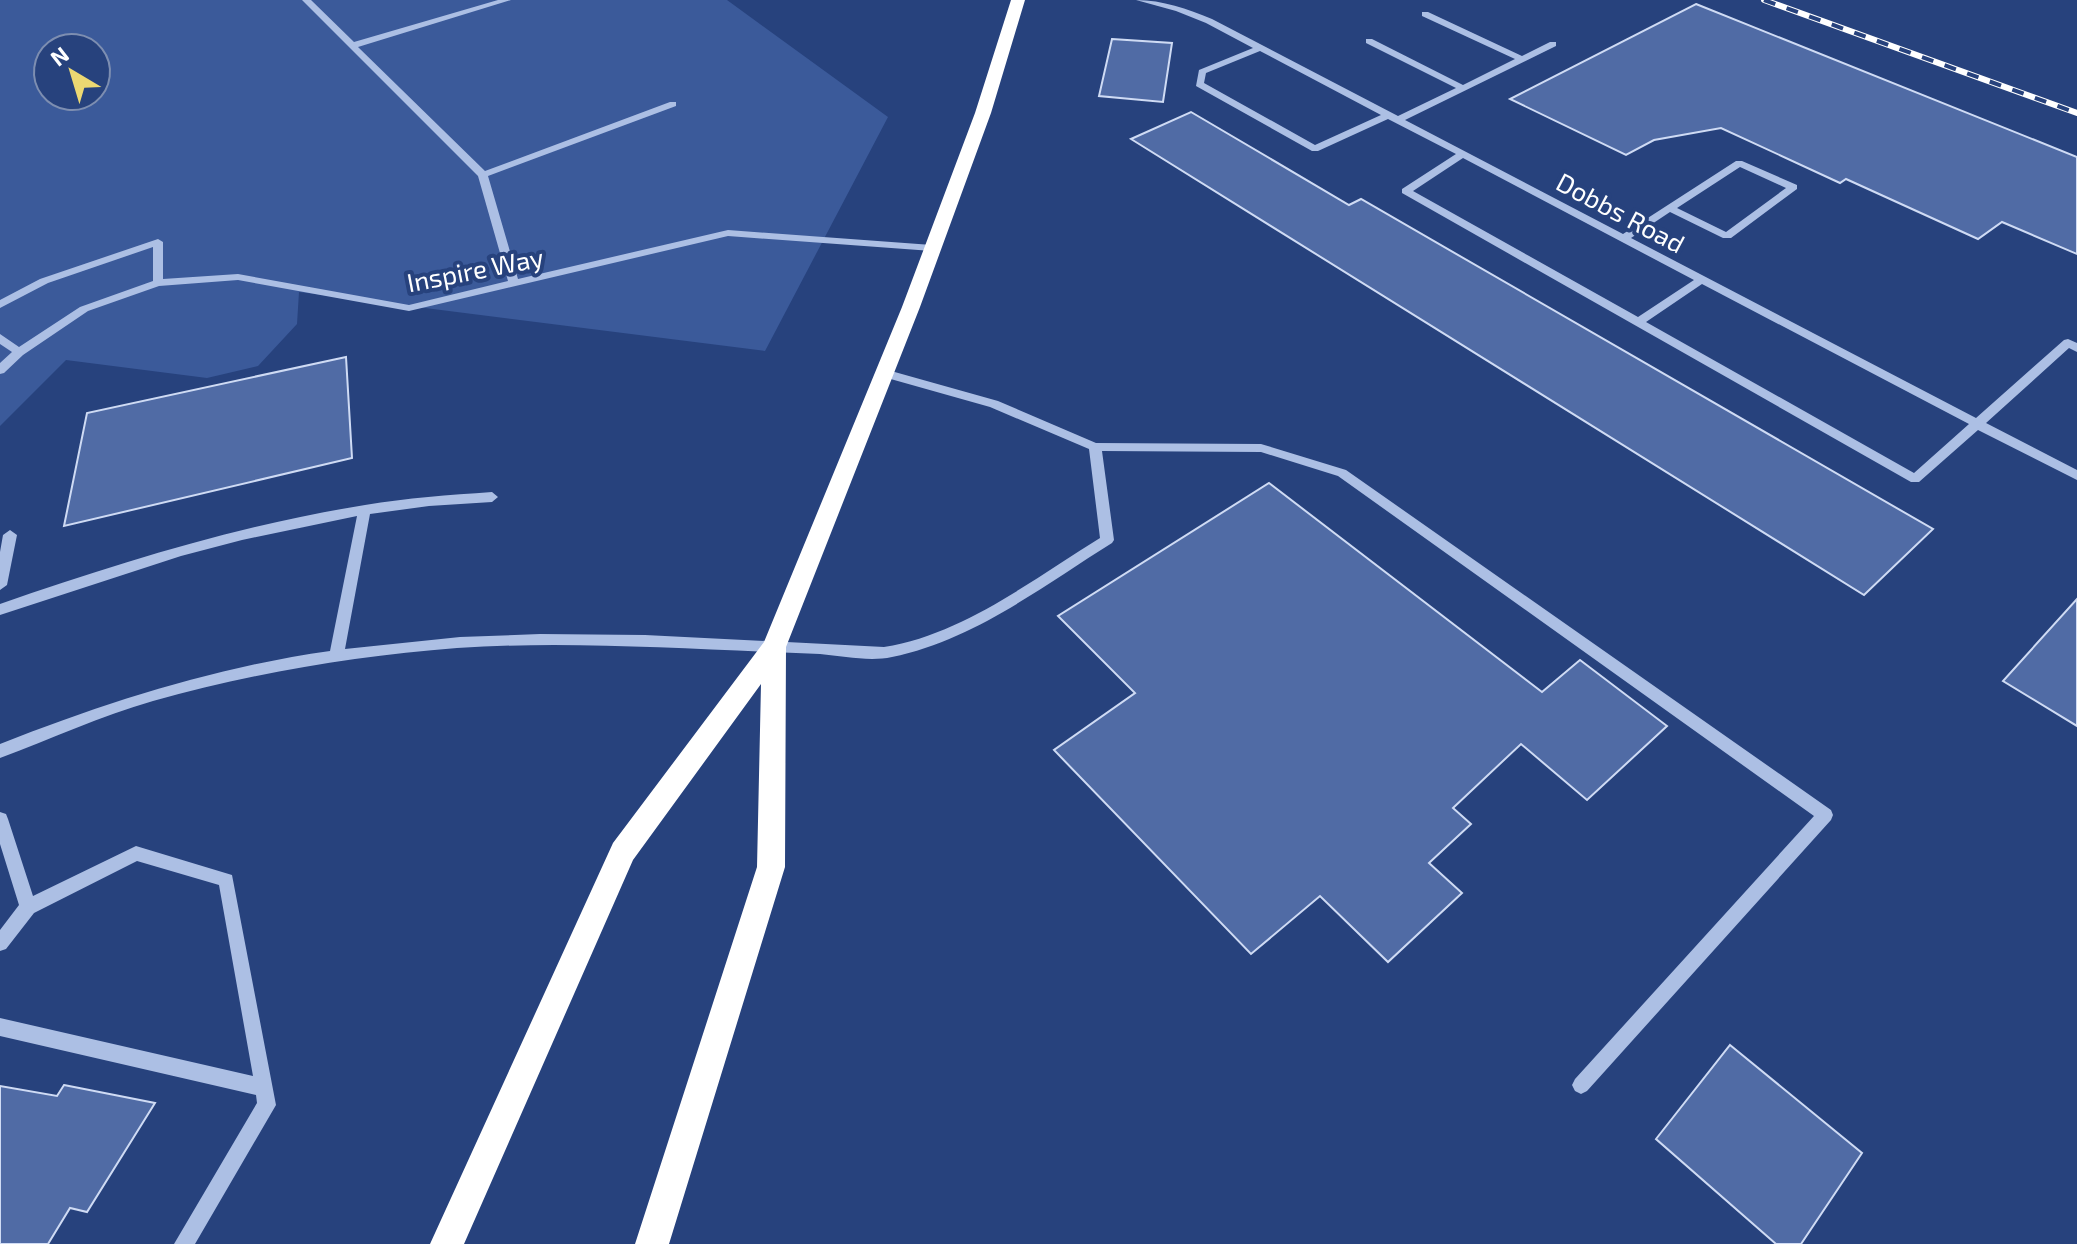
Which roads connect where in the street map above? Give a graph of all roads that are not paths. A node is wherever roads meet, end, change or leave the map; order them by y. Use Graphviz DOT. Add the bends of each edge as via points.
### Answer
graph roads {
  1 [pos="306,0"];
  2 [pos="507,0"];
  3 [pos="1018,0"];
  4 [pos="1140,0"];
  5 [pos="1425,14"];
  6 [pos="1369,41"];
  7 [pos="1553,44"];
  8 [pos="351,46"];
  9 [pos="1260,48"];
  10 [pos="1521,59"];
  11 [pos="1463,88"];
  12 [pos="673,104"];
  13 [pos="1393,118"];
  14 [pos="1463,154"];
  15 [pos="483,175"];
  16 [pos="1672,209"];
  17 [pos="1624,238"];
  18 [pos="932,248"];
  19 [pos="1702,279"];
  20 [pos="158,283"];
  21 [pos="514,285"];
  22 [pos="0,305"];
  23 [pos="1638,322"];
  24 [pos="0,338"];
  25 [pos="2077,348"];
  26 [pos="19,352"];
  27 [pos="0,370"];
  28 [pos="884,373"];
  29 [pos="1977,424"];
  30 [pos="1095,447"];
  31 [pos="2077,476"];
  32 [pos="492,497"];
  33 [pos="364,511"];
  34 [pos="10,535"];
  35 [pos="0,585"];
  36 [pos="0,610"];
  37 [pos="774,647"];
  38 [pos="337,654"];
  39 [pos="0,751"];
  40 [pos="0,819"];
  41 [pos="28,907"];
  42 [pos="0,943"];
  43 [pos="0,1027"];
  44 [pos="1581,1085"];
  45 [pos="265,1088"];
  46 [pos="184,1244"];
  47 [pos="447,1244"];
  48 [pos="652,1244"];
  1 -- 8 [label="street"];
  2 -- 8 [label="street"];
  3 -- 18 [label="highway"];
  4 -- 9 [label="street, Dobbs Road" via="1179,9"];
  5 -- 10 [label="street"];
  6 -- 11 [label="street"];
  7 -- 10 [label="street"];
  8 -- 15 [label="street"];
  9 -- 13 [label="street, Dobbs Road"];
  9 -- 13 [label="street" via="1202,72 1199,84 1315,149"];
  10 -- 11 [label="street"];
  11 -- 13 [label="street"];
  12 -- 15 [label="street"];
  13 -- 14 [label="street, Dobbs Road"];
  14 -- 17 [label="street, Dobbs Road"];
  14 -- 23 [label="street" via="1406,191"];
  15 -- 21 [label="street"];
  16 -- 16 [label="street" via="1739,163 1793,187 1727,236"];
  16 -- 17 [label="street"];
  17 -- 19 [label="street, Dobbs Road"];
  18 -- 21 [label="street, Inspire Way" via="728,233"];
  18 -- 28 [label="highway"];
  19 -- 23 [label="street"];
  19 -- 29 [label="street, Dobbs Road"];
  20 -- 21 [label="street, Inspire Way" via="238,277 409,308"];
  20 -- 22 [label="street" via="158,242 44,281"];
  20 -- 26 [label="street, Inspire Way" via="84,309"];
  23 -- 29 [label="street" via="1915,479"];
  24 -- 26 [label="street"];
  25 -- 29 [label="street" via="2068,343"];
  26 -- 27 [label="street, Inspire Way"];
  28 -- 30 [label="street" via="994,404"];
  28 -- 37 [label="highway"];
  29 -- 31 [label="street, Dobbs Road"];
  30 -- 37 [label="street" via="1107,540 967,624 891,652"];
  30 -- 44 [label="street" via="1261,448 1342,473 1825,815"];
  32 -- 33 [label="street"];
  33 -- 36 [label="street" via="198,547"];
  33 -- 38 [label="street"];
  34 -- 35 [label="street"];
  37 -- 38 [label="street" via="531,638 417,643"];
  37 -- 47 [label="highway" via="623,852"];
  37 -- 48 [label="highway" via="771,867"];
  38 -- 39 [label="street" via="212,678 124,704"];
  40 -- 41 [label="street"];
  41 -- 42 [label="street"];
  41 -- 45 [label="street" via="136,853 226,880"];
  43 -- 45 [label="street"];
  45 -- 46 [label="street" via="267,1105"];
}
